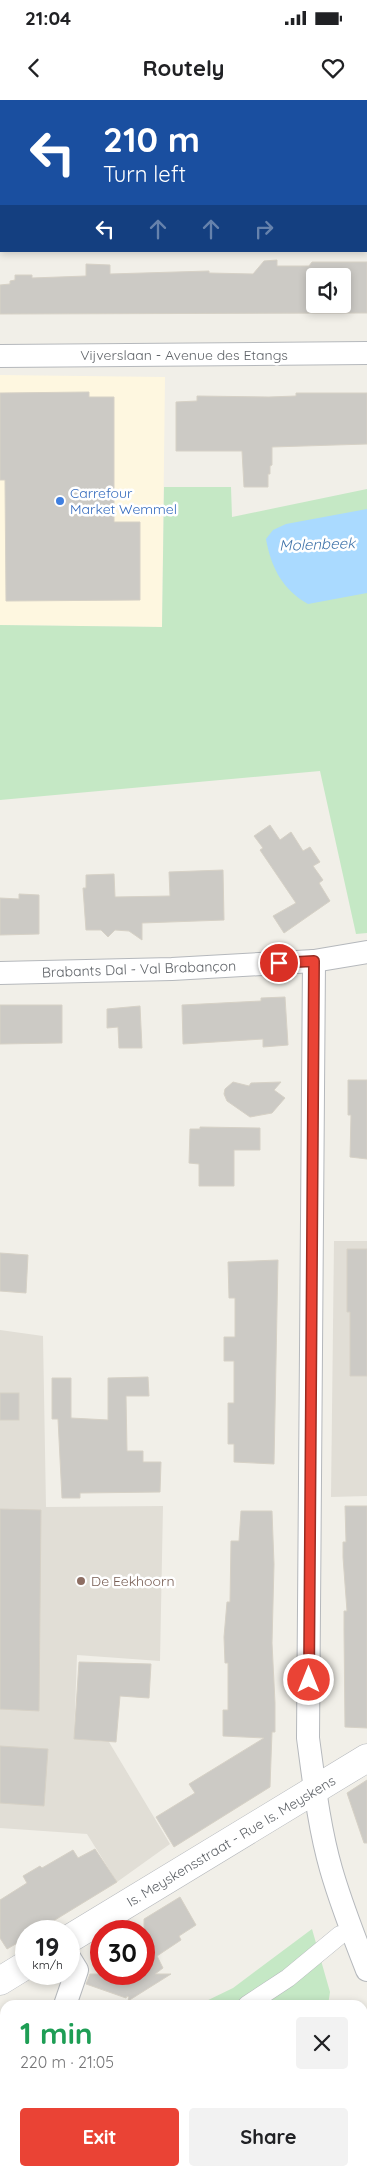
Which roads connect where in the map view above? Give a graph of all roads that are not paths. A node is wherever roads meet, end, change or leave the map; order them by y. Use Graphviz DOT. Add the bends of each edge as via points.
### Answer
graph roads {
  1 [pos="367,353"];
  2 [pos="0,356"];
  3 [pos="367,952"];
  4 [pos="314,961"];
  5 [pos="0,973"];
  6 [pos="367,1758"];
  7 [pos="315,1790"];
  8 [pos="80,1932"];
  9 [pos="340,1935"];
  10 [pos="367,1970"];
  11 [pos="15,1972"];
  12 [pos="0,1982"];
  13 [pos="72,1985"];
  14 [pos="67,2000"];
  15 [pos="255,2000"];
  1 -- 2 [label="street, Vijverslaan - Avenue des Etangs"];
  3 -- 4 [label="street, Brabants Dal - Val Brabançon"];
  4 -- 5 [label="street, Brabants Dal - Val Brabançon" via="172,969"];
  4 -- 7 [label="street" via="308,1738"];
  6 -- 7 [label="street, Is. Meyskensstraat - Rue Is. Meyskens"];
  7 -- 8 [label="street, Is. Meyskensstraat - Rue Is. Meyskens"];
  7 -- 10 [label="street" via="331,1868"];
  9 -- 15 [label="street" via="288,1978"];
  11 -- 12 [label="street"];
  13 -- 14 [label="street"];
}
